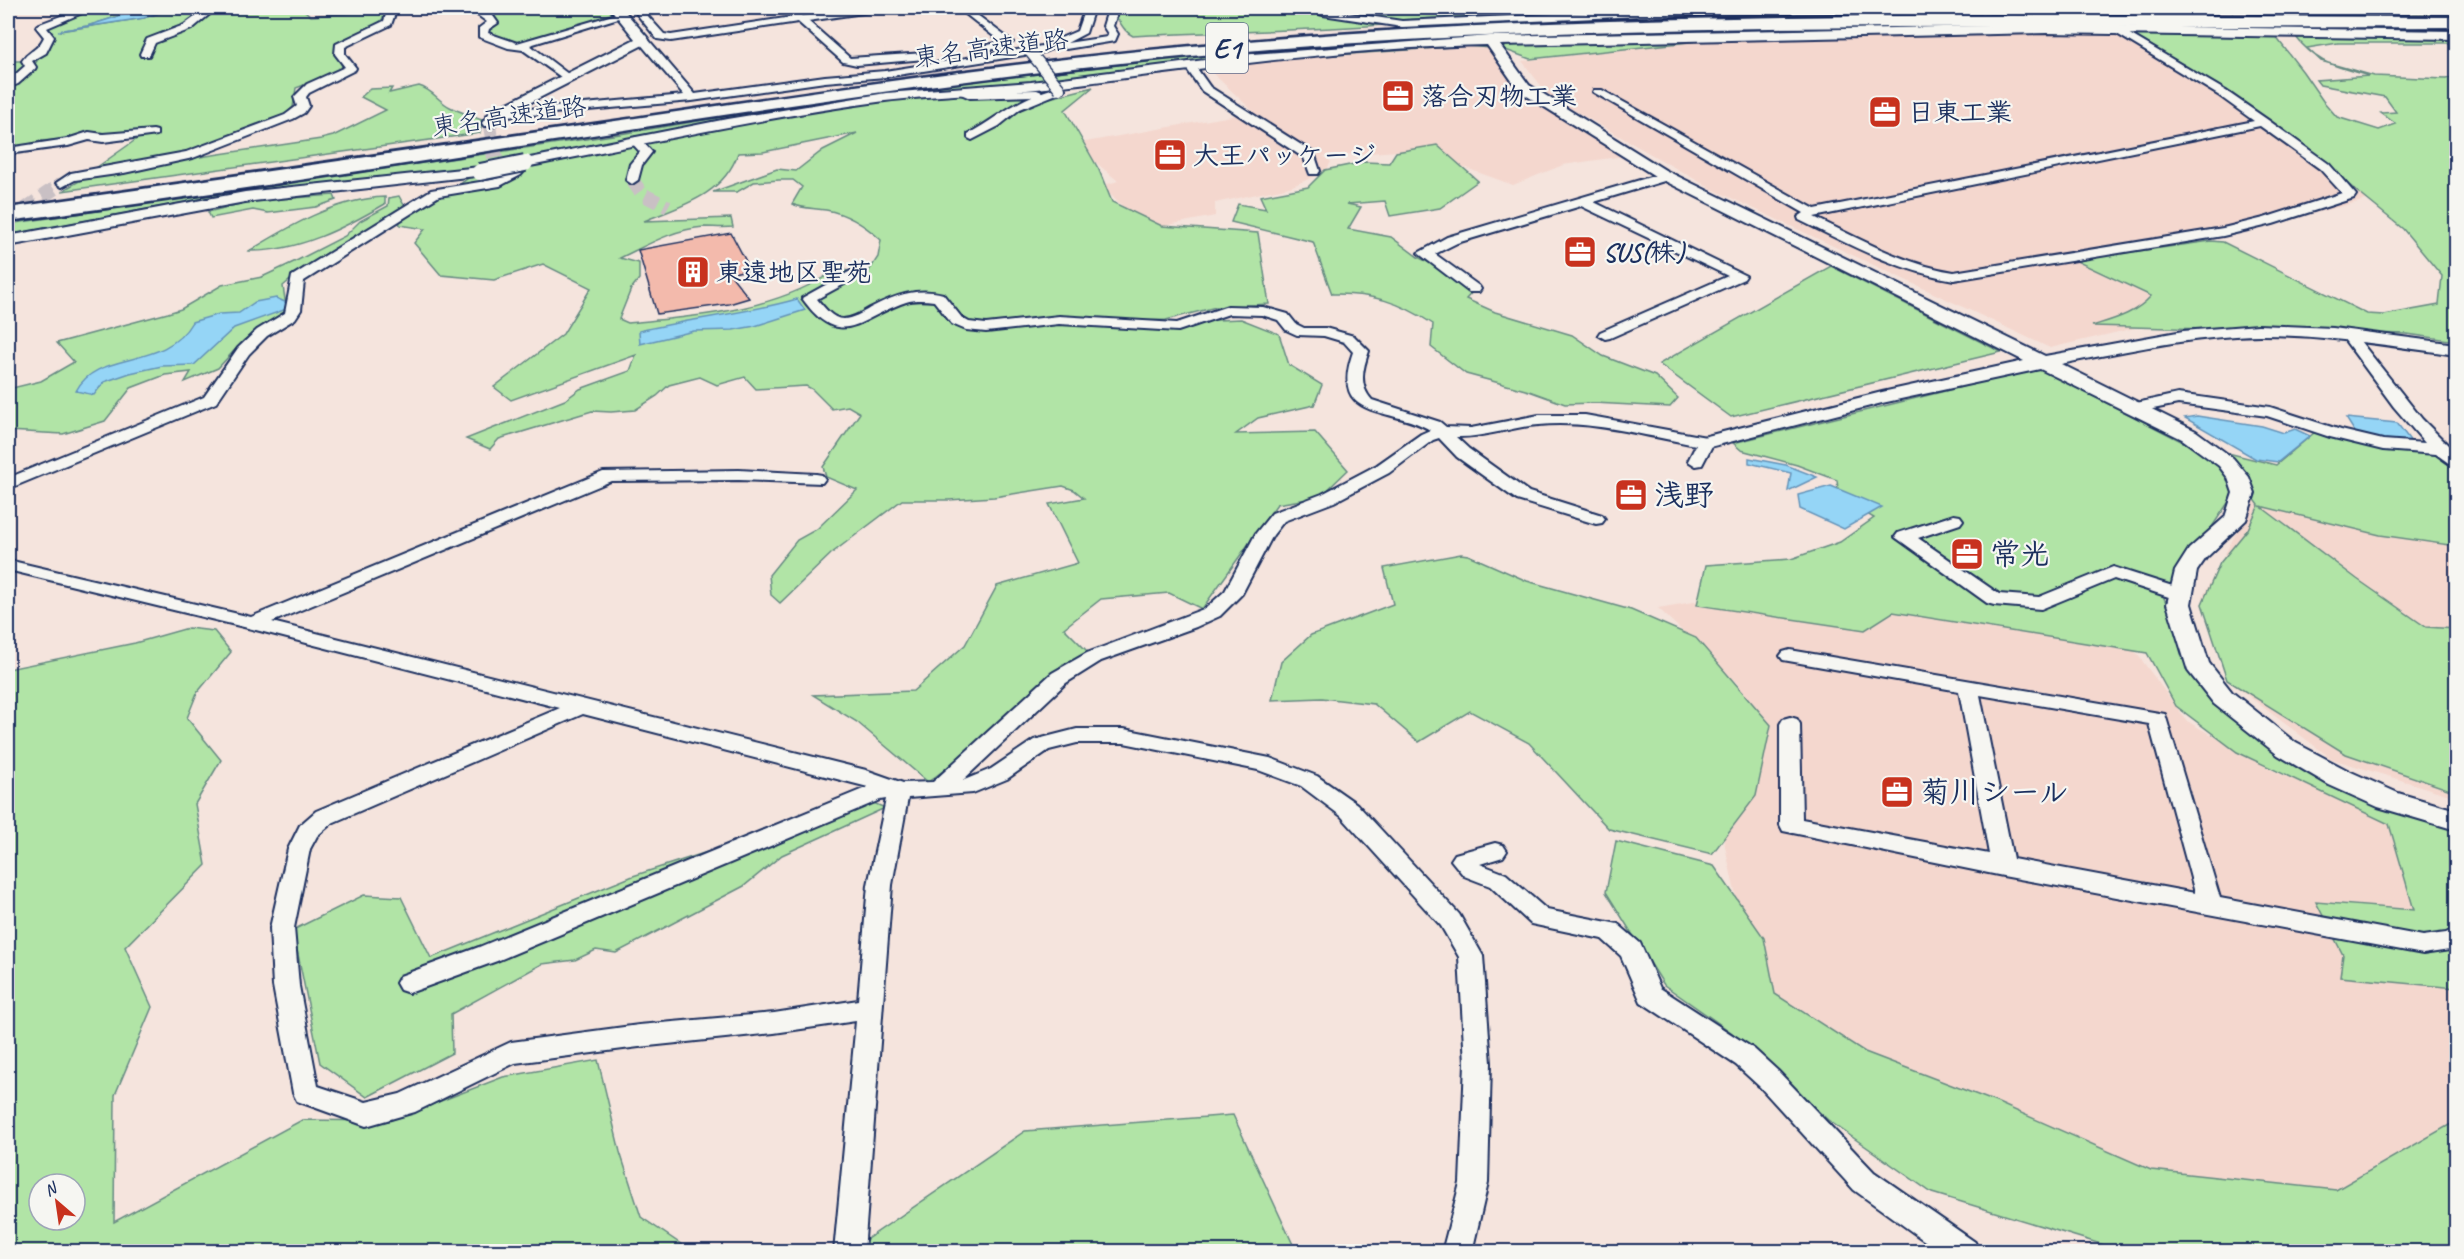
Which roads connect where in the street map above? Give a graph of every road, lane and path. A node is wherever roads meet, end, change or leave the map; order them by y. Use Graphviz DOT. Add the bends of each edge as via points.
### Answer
graph roads {
  1 [pos="88,8"];
  2 [pos="212,8"];
  3 [pos="392,8"];
  4 [pos="480,8"];
  5 [pos="669,8"];
  6 [pos="786,8"];
  7 [pos="877,8"];
  8 [pos="962,8"];
  9 [pos="1089,8"];
  10 [pos="1321,8"];
  11 [pos="1909,8"];
  12 [pos="638,10"];
  13 [pos="1113,10"];
  14 [pos="620,11"];
  15 [pos="2457,17"];
  16 [pos="798,19"];
  17 [pos="2457,22"];
  18 [pos="2116,29"];
  19 [pos="2457,35"];
  20 [pos="643,40"];
  21 [pos="1490,40"];
  22 [pos="1054,46"];
  23 [pos="526,47"];
  24 [pos="1030,52"];
  25 [pos="145,54"];
  26 [pos="1189,65"];
  27 [pos="568,79"];
  28 [pos="8,85"];
  29 [pos="959,91"];
  30 [pos="1598,92"];
  31 [pos="1046,93"];
  32 [pos="692,98"];
  33 [pos="492,119"];
  34 [pos="2264,122"];
  35 [pos="153,133"];
  36 [pos="972,136"];
  37 [pos="636,141"];
  38 [pos="8,151"];
  39 [pos="495,158"];
  40 [pos="1314,171"];
  41 [pos="1667,176"];
  42 [pos="632,180"];
  43 [pos="62,183"];
  44 [pos="442,183"];
  45 [pos="1582,201"];
  46 [pos="8,207"];
  47 [pos="8,215"];
  48 [pos="1804,217"];
  49 [pos="8,241"];
  50 [pos="856,272"];
  51 [pos="1474,289"];
  52 [pos="1605,335"];
  53 [pos="2348,335"];
  54 [pos="2457,349"];
  55 [pos="2042,363"];
  56 [pos="2133,408"];
  57 [pos="1441,432"];
  58 [pos="1706,442"];
  59 [pos="2440,449"];
  60 [pos="2457,460"];
  61 [pos="1696,461"];
  62 [pos="816,479"];
  63 [pos="8,484"];
  64 [pos="1596,519"];
  65 [pos="1954,520"];
  66 [pos="8,565"];
  67 [pos="2181,595"];
  68 [pos="253,623"];
  69 [pos="1790,656"];
  70 [pos="1968,687"];
  71 [pos="581,706"];
  72 [pos="1790,723"];
  73 [pos="940,788"];
  74 [pos="899,790"];
  75 [pos="2457,820"];
  76 [pos="1496,851"];
  77 [pos="2004,867"];
  78 [pos="2211,906"];
  79 [pos="2457,937"];
  80 [pos="409,983"];
  81 [pos="869,1009"];
  82 [pos="849,1251"];
  83 [pos="1457,1251"];
  84 [pos="1965,1251"];
  1 -- 28 [label="street" via="41,27 49,37 42,51 31,56 27,61 31,67"];
  2 -- 25 [label="street" via="188,27 151,41"];
  3 -- 43 [label="street" via="388,23 340,46 340,54 351,68 305,90 300,97 303,106 289,117 189,155 71,177"];
  4 -- 23 [label="street" via="479,12 493,23 484,28 483,35"];
  5 -- 12 [label="street"];
  6 -- 16 [label="street"];
  7 -- 16 [label="street"];
  8 -- 16 [label="street" via="1008,42 993,48 857,62 840,56"];
  9 -- 22 [label="street" via="1081,33"];
  10 -- 11 [label="street" via="1328,13 1402,24 1638,13"];
  12 -- 16 [label="street" via="661,37 671,38"];
  13 -- 22 [label="street" via="1108,26 1113,34 1111,39"];
  14 -- 20 [label="street"];
  14 -- 23 [label="street" via="553,37 523,43"];
  15 -- 46 [label="highway, 東名高速道路 / E1" via="1682,18 1294,37 882,81"];
  17 -- 47 [label="highway, 東名高速道路 / E1" via="1687,23 1483,30 1287,43 1065,64 863,90"];
  18 -- 19 [label="street"];
  18 -- 21 [label="street" via="1967,28"];
  18 -- 34 [label="street"];
  20 -- 27 [label="street"];
  20 -- 32 [label="street"];
  21 -- 26 [label="street"];
  21 -- 41 [label="street" via="1524,88"];
  22 -- 24 [label="street"];
  23 -- 27 [label="street"];
  24 -- 31 [label="street, bridge" via="1060,89"];
  24 -- 32 [label="street"];
  26 -- 29 [label="street"];
  26 -- 40 [label="street" via="1206,89 1310,156"];
  27 -- 33 [label="street"];
  29 -- 31 [label="street" via="970,95"];
  29 -- 37 [label="street" via="878,98"];
  30 -- 34 [label="street" via="1813,213"];
  31 -- 36 [label="street"];
  32 -- 33 [label="street"];
  34 -- 48 [label="street" via="2323,163 2350,195 2223,232 1954,276 1933,274 1897,261"];
  35 -- 38 [label="street" via="89,136"];
  37 -- 42 [label="street" via="646,152 636,164"];
  37 -- 44 [label="street, bridge"];
  39 -- 44 [label="street" via="492,166"];
  41 -- 45 [label="street"];
  41 -- 55 [label="street"];
  44 -- 49 [label="street" via="245,197"];
  44 -- 63 [label="street" via="435,193 297,279 290,316 262,333 243,351 210,400"];
  45 -- 51 [label="street" via="1452,240 1425,253"];
  45 -- 52 [label="street" via="1738,276"];
  50 -- 57 [label="street" via="809,298 832,321 845,324 864,319 885,306 919,296 938,297 957,321 986,328 1059,320 1178,327 1228,310 1263,311 1283,317 1302,332 1325,332 1349,339 1361,351 1354,371 1358,394 1366,403 1434,425"];
  53 -- 54 [label="street"];
  53 -- 55 [label="street" via="2258,330 2212,333"];
  53 -- 59 [label="street"];
  55 -- 56 [label="street"];
  55 -- 58 [label="street" via="1873,398"];
  56 -- 59 [label="street" via="2178,399 2270,412 2383,445"];
  56 -- 67 [label="street" via="2209,448 2238,477 2244,493 2235,520 2197,554 2186,571"];
  57 -- 58 [label="street" via="1471,433 1539,420 1585,420"];
  57 -- 64 [label="street" via="1462,453 1523,496"];
  57 -- 73 [label="street" via="1426,437 1383,469 1328,498 1278,517 1233,594 1213,612 1094,657 1059,678"];
  58 -- 61 [label="street"];
  59 -- 60 [label="street"];
  62 -- 68 [label="street" via="609,476"];
  65 -- 67 [label="street" via="1904,537 1994,599 2041,603 2113,573"];
  66 -- 68 [label="street"];
  67 -- 75 [label="street" via="2179,604 2197,665 2223,698 2258,728 2339,778 2388,800"];
  68 -- 71 [label="street"];
  69 -- 70 [label="street"];
  70 -- 77 [label="street"];
  70 -- 78 [label="street" via="2158,719"];
  71 -- 74 [label="street" via="866,778"];
  71 -- 81 [label="street" via="324,817 308,831 299,849 282,928 286,986 306,1093 366,1114 405,1104 511,1053"];
  72 -- 77 [label="street" via="1791,825"];
  73 -- 74 [label="street"];
  73 -- 83 [label="street" via="965,788 999,774 1042,745 1077,736 1124,736 1262,763 1309,781 1349,810 1450,920 1471,956 1478,1064 1474,1183"];
  74 -- 80 [label="street" via="877,792 488,954"];
  74 -- 81 [label="street" via="880,885"];
  76 -- 84 [label="street" via="1463,860 1472,870 1498,880 1540,918 1609,931 1631,950 1650,994 1745,1057 1864,1180"];
  77 -- 78 [label="street"];
  78 -- 79 [label="street" via="2422,945 2453,941"];
  81 -- 82 [label="street"];
}
